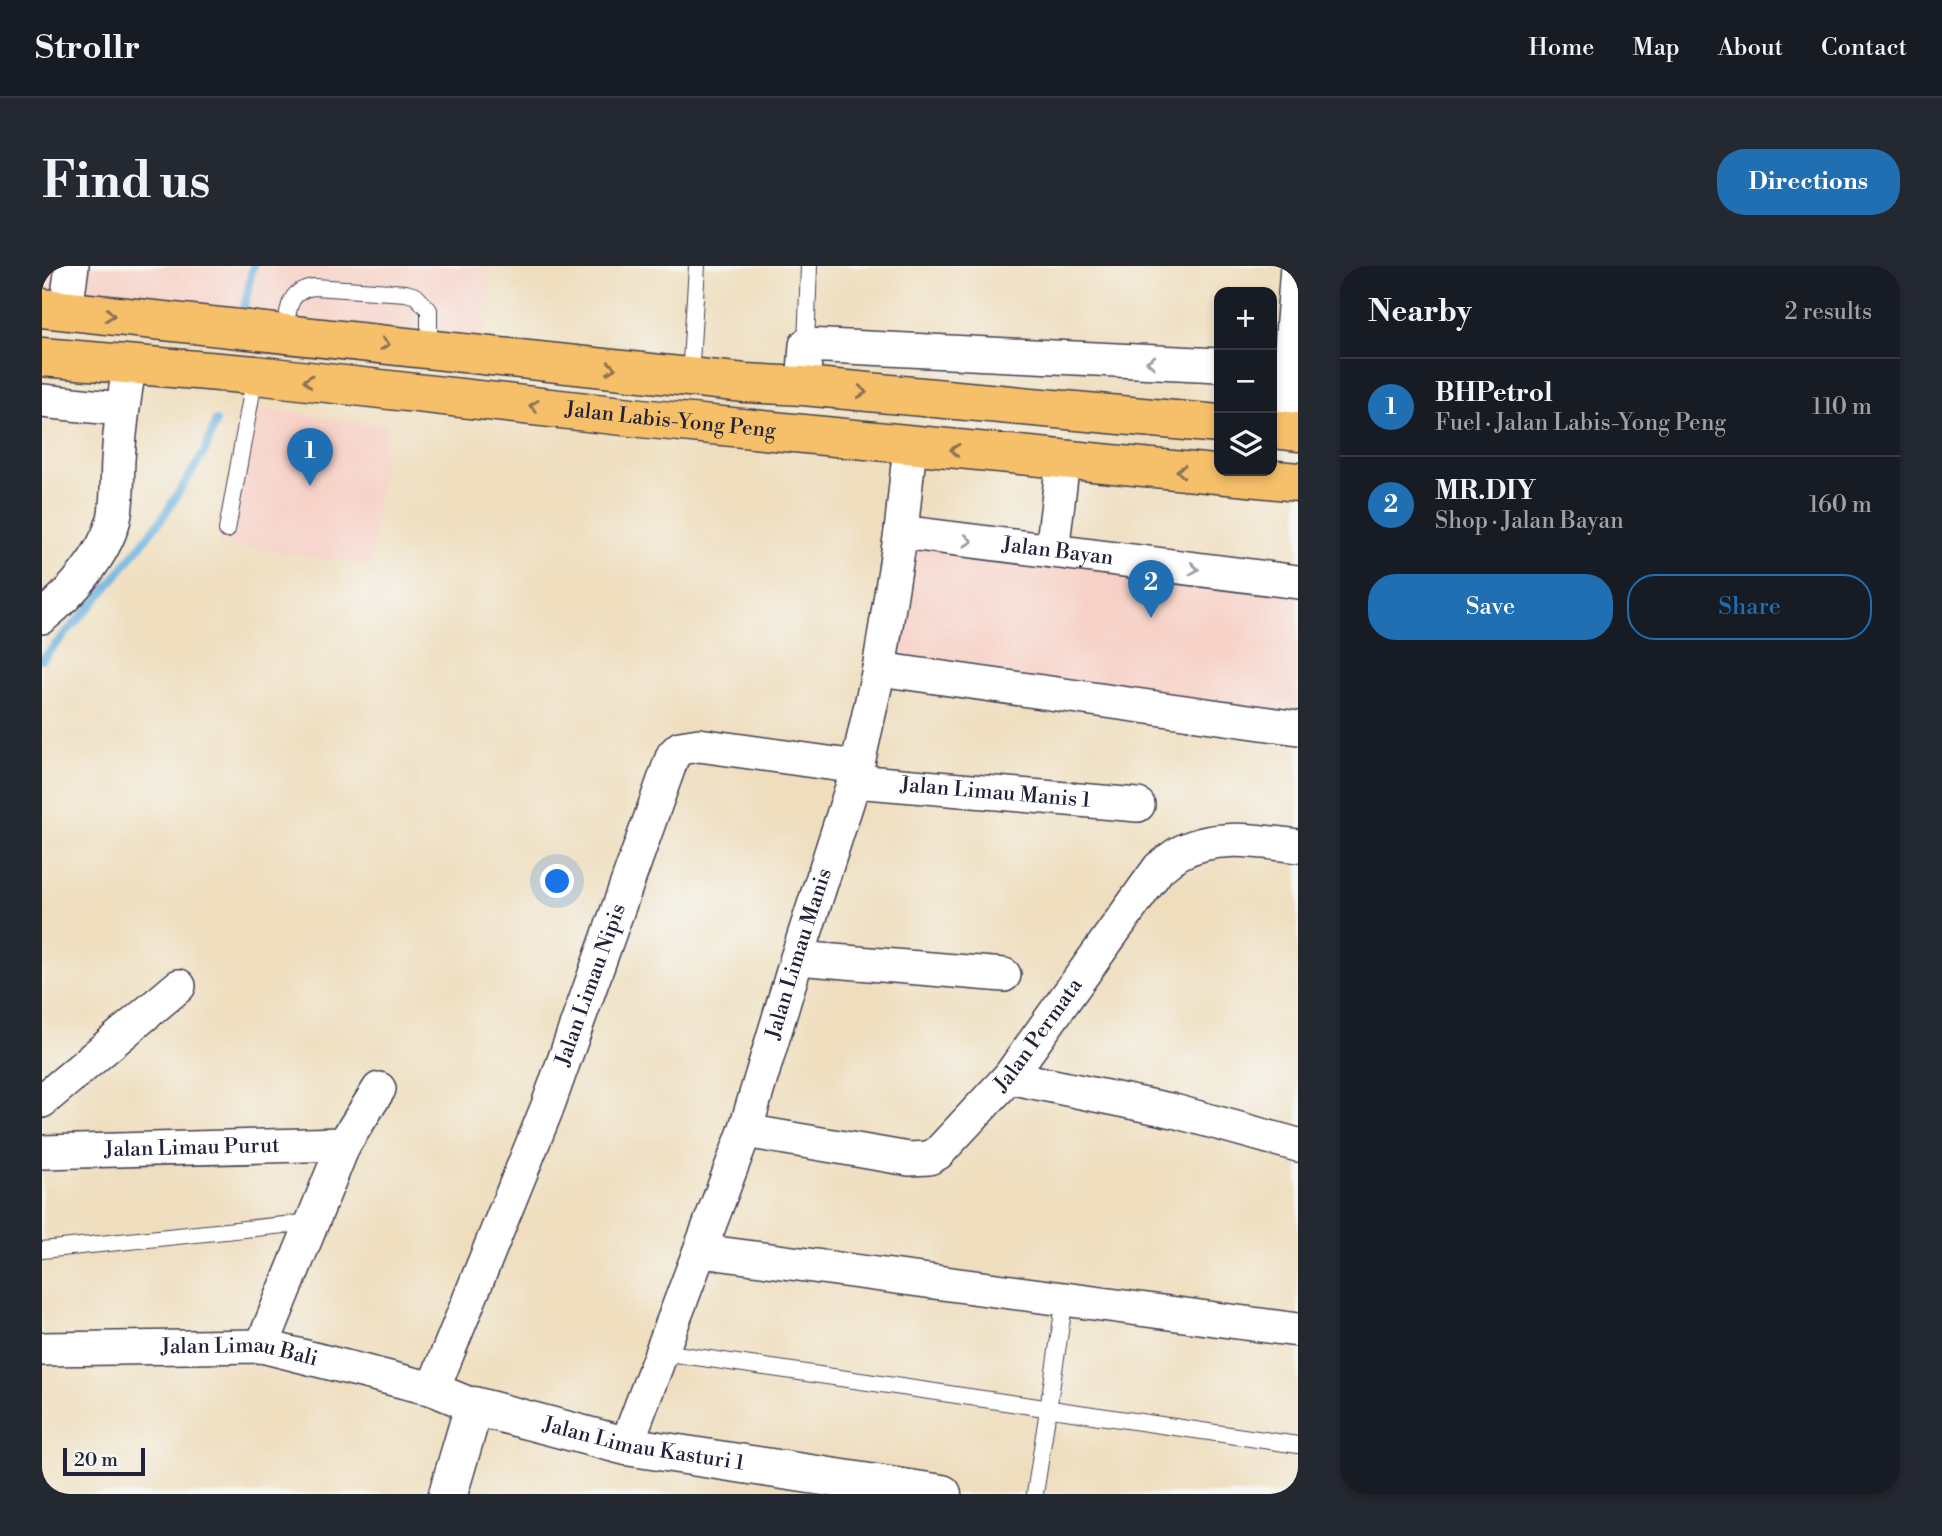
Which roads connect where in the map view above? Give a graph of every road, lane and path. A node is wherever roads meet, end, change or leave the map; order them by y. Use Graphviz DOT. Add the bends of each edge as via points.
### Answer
graph roads {
  1 [pos="698,266"];
  2 [pos="809,266"];
  3 [pos="1297,266"];
  4 [pos="62,269"];
  5 [pos="54,309"];
  6 [pos="285,332"];
  7 [pos="806,345"];
  8 [pos="429,349"];
  9 [pos="42,357"];
  10 [pos="130,364"];
  11 [pos="1214,365"];
  12 [pos="1286,369"];
  13 [pos="255,375"];
  14 [pos="690,377"];
  15 [pos="803,386"];
  16 [pos="42,401"];
  17 [pos="122,409"];
  18 [pos="1214,424"];
  19 [pos="1285,430"];
  20 [pos="911,445"];
  21 [pos="1063,461"];
  22 [pos="1298,482"];
  23 [pos="227,530"];
  24 [pos="901,532"];
  25 [pos="1052,551"];
  26 [pos="1298,582"];
  27 [pos="42,617"];
  28 [pos="879,669"];
  29 [pos="1298,728"];
  30 [pos="855,774"];
  31 [pos="1138,805"];
  32 [pos="1298,846"];
  33 [pos="797,958"];
  34 [pos="1004,975"];
  35 [pos="179,986"];
  36 [pos="1009,1077"];
  37 [pos="379,1089"];
  38 [pos="42,1101"];
  39 [pos="344,1144"];
  40 [pos="1298,1145"];
  41 [pos="42,1152"];
  42 [pos="737,1155"];
  43 [pos="313,1222"];
  44 [pos="42,1250"];
  45 [pos="701,1251"];
  46 [pos="1065,1299"];
  47 [pos="1298,1330"];
  48 [pos="262,1346"];
  49 [pos="42,1349"];
  50 [pos="662,1352"];
  51 [pos="433,1389"];
  52 [pos="474,1406"];
  53 [pos="1048,1409"];
  54 [pos="1298,1445"];
  55 [pos="626,1447"];
  56 [pos="448,1494"];
  57 [pos="942,1494"];
  58 [pos="1035,1494"];
  1 -- 14 [label="lane"];
  2 -- 7 [label="lane"];
  3 -- 12 [label="street"];
  4 -- 5 [label="street"];
  5 -- 6 [label="highway, one-way"];
  6 -- 8 [label="highway, one-way"];
  6 -- 8 [label="lane" via="290,300 305,288 407,293 429,310"];
  11 -- 7 [label="street, one-way"];
  7 -- 15 [label="street"];
  8 -- 14 [label="highway, one-way"];
  9 -- 10 [label="highway, Jalan Labis-Yong Peng"];
  10 -- 13 [label="highway, Jalan Labis-Yong Peng"];
  10 -- 17 [label="street"];
  12 -- 19 [label="street"];
  20 -- 13 [label="highway, Jalan Labis-Yong Peng, one-way"];
  13 -- 23 [label="lane"];
  14 -- 15 [label="highway"];
  15 -- 18 [label="highway, one-way"];
  16 -- 17 [label="street"];
  17 -- 27 [label="street" via="114,519 83,577"];
  21 -- 20 [label="highway, Jalan Labis-Yong Peng, one-way"];
  20 -- 24 [label="street, Jalan Limau Manis"];
  22 -- 21 [label="highway, Jalan Labis-Yong Peng, one-way"];
  21 -- 25 [label="street"];
  24 -- 25 [label="street, Jalan Bayan, one-way"];
  24 -- 28 [label="street, Jalan Limau Manis"];
  25 -- 26 [label="street, Jalan Bayan, one-way"];
  28 -- 29 [label="street"];
  28 -- 30 [label="street, Jalan Limau Manis"];
  30 -- 31 [label="street, Jalan Limau Manis 1"];
  30 -- 33 [label="street, Jalan Limau Manis"];
  30 -- 51 [label="street, Jalan Limau Nipis" via="699,745 680,748 673,755 550,1101"];
  32 -- 36 [label="street, Jalan Permata" via="1253,841 1199,845 1159,868"];
  33 -- 34 [label="street"];
  33 -- 42 [label="street, Jalan Limau Manis"];
  35 -- 38 [label="street"];
  36 -- 40 [label="street" via="1174,1111"];
  36 -- 42 [label="street, Jalan Permata" via="946,1146 929,1158"];
  37 -- 39 [label="street"];
  39 -- 41 [label="street, Jalan Limau Purut"];
  39 -- 43 [label="street"];
  42 -- 45 [label="street, Jalan Limau Manis"];
  43 -- 44 [label="lane"];
  43 -- 48 [label="street"];
  45 -- 46 [label="street"];
  45 -- 50 [label="street, Jalan Limau Manis"];
  46 -- 47 [label="street"];
  46 -- 53 [label="lane"];
  48 -- 49 [label="street, Jalan Limau Bali"];
  48 -- 51 [label="street, Jalan Limau Bali"];
  50 -- 53 [label="lane"];
  50 -- 55 [label="street, Jalan Limau Manis"];
  51 -- 52 [label="street, Jalan Limau Kasturi 1"];
  52 -- 55 [label="street, Jalan Limau Kasturi 1"];
  52 -- 56 [label="street"];
  53 -- 54 [label="lane"];
  53 -- 58 [label="lane"];
  55 -- 57 [label="street, Jalan Limau Kasturi 1"];
}
